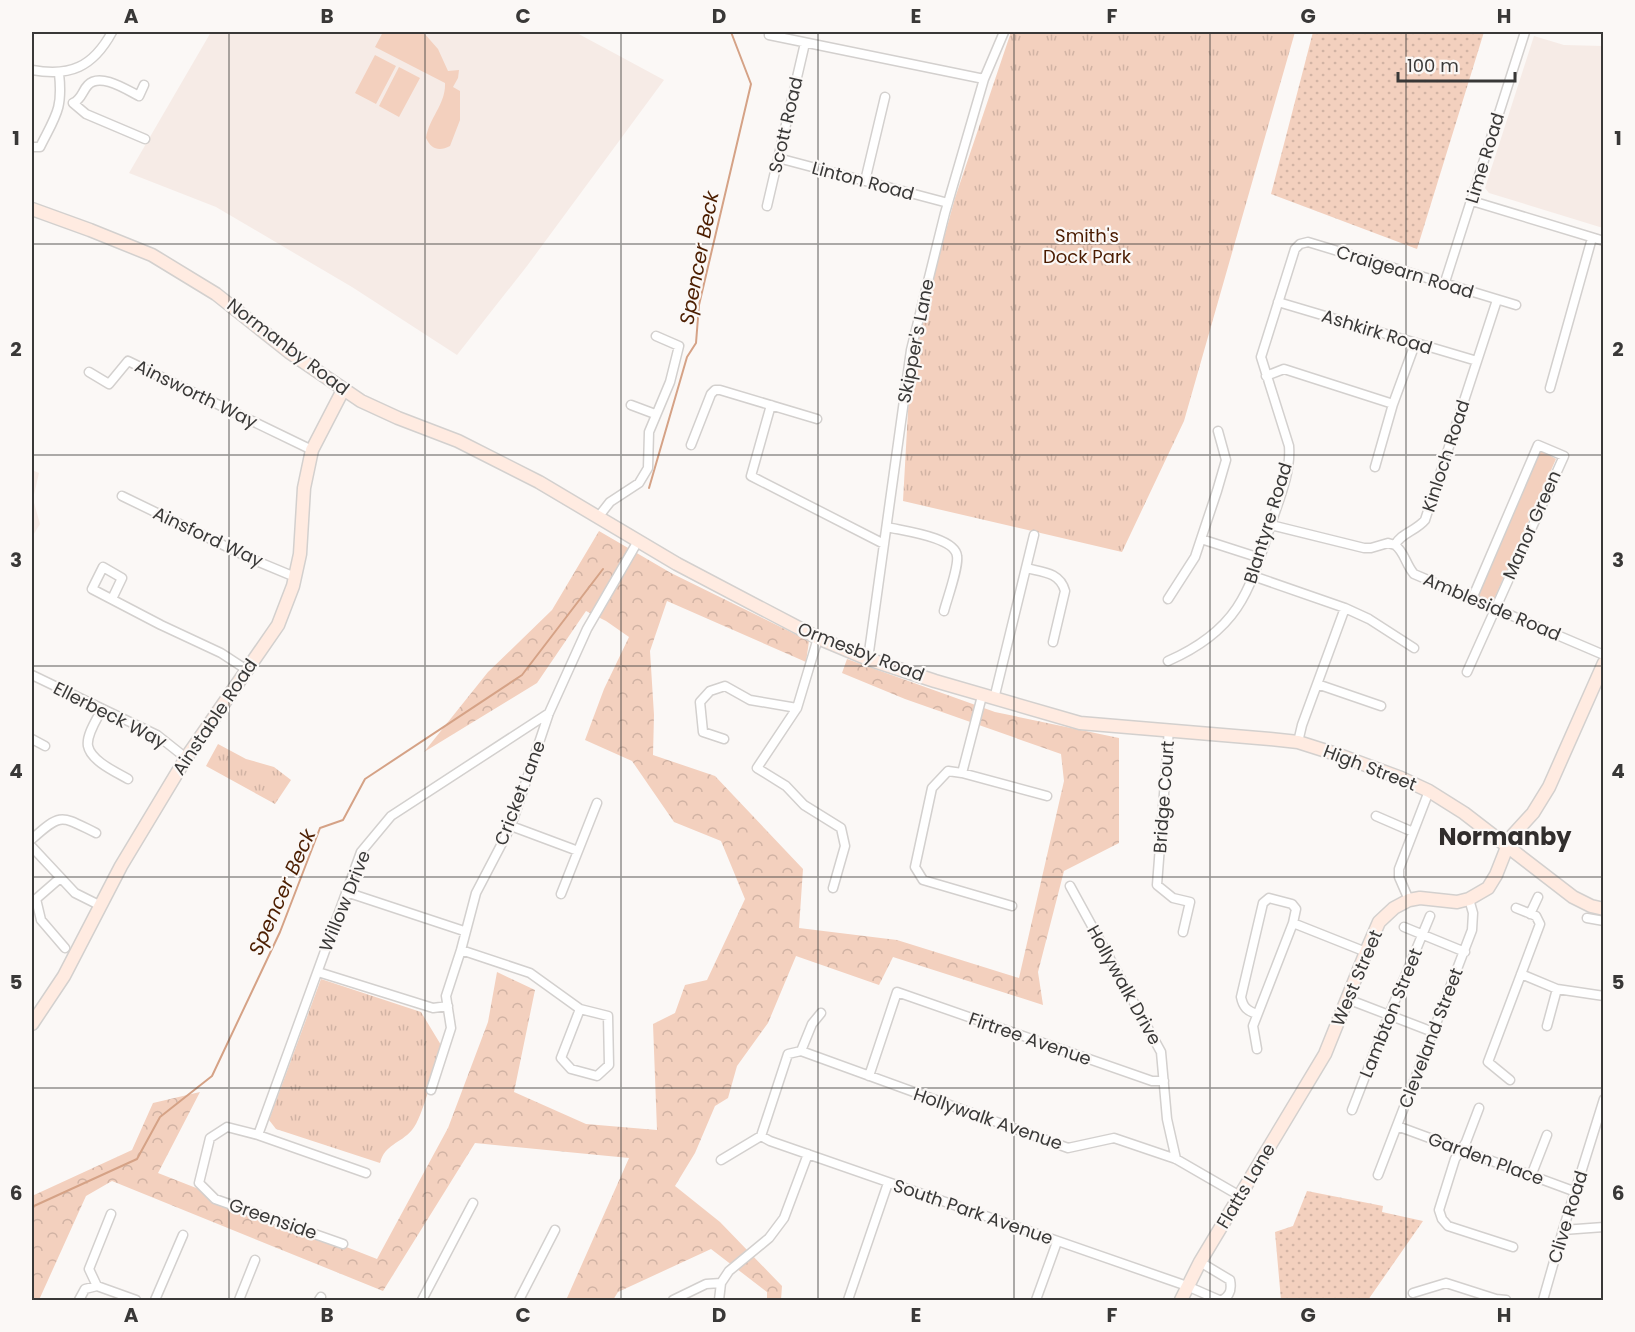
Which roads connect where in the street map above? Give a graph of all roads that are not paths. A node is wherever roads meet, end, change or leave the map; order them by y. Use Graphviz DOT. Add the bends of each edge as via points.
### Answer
graph roads {
  1 [pos="112,32"];
  2 [pos="1004,32"];
  3 [pos="1525,32"];
  4 [pos="770,35"];
  5 [pos="805,43"];
  6 [pos="32,70"];
  7 [pos="59,73"];
  8 [pos="984,79"];
  9 [pos="144,85"];
  10 [pos="885,97"];
  11 [pos="61,102"];
  12 [pos="73,103"];
  13 [pos="145,140"];
  14 [pos="32,147"];
  15 [pos="778,158"];
  16 [pos="865,181"];
  17 [pos="1472,201"];
  18 [pos="948,203"];
  19 [pos="767,206"];
  20 [pos="32,209"];
  21 [pos="1592,238"];
  22 [pos="1604,241"];
  23 [pos="1295,249"];
  24 [pos="1444,285"];
  25 [pos="1497,300"];
  26 [pos="1278,302"];
  27 [pos="1516,305"];
  28 [pos="657,336"];
  29 [pos="1415,344"];
  30 [pos="1477,361"];
  31 [pos="89,372"];
  32 [pos="1266,376"];
  33 [pos="1550,388"];
  34 [pos="343,390"];
  35 [pos="1393,404"];
  36 [pos="631,405"];
  37 [pos="771,405"];
  38 [pos="655,414"];
  39 [pos="817,419"];
  40 [pos="1218,431"];
  41 [pos="691,445"];
  42 [pos="312,450"];
  43 [pos="1374,467"];
  44 [pos="122,496"];
  45 [pos="599,516"];
  46 [pos="1271,525"];
  47 [pos="887,527"];
  48 [pos="1034,535"];
  49 [pos="1201,540"];
  50 [pos="638,541"];
  51 [pos="884,544"];
  52 [pos="1395,545"];
  53 [pos="1260,558"];
  54 [pos="1026,568"];
  55 [pos="1253,576"];
  56 [pos="295,577"];
  57 [pos="112,599"];
  58 [pos="1168,599"];
  59 [pos="1472,599"];
  60 [pos="1345,608"];
  61 [pos="1495,609"];
  62 [pos="944,611"];
  63 [pos="818,638"];
  64 [pos="1053,642"];
  65 [pos="1414,648"];
  66 [pos="1604,656"];
  67 [pos="868,659"];
  68 [pos="1168,661"];
  69 [pos="1604,663"];
  70 [pos="247,670"];
  71 [pos="1467,672"];
  72 [pos="32,675"];
  73 [pos="1317,684"];
  74 [pos="988,697"];
  75 [pos="1381,706"];
  76 [pos="797,708"];
  77 [pos="102,709"];
  78 [pos="549,713"];
  79 [pos="1100,726"];
  80 [pos="1168,729"];
  81 [pos="32,739"];
  82 [pos="724,739"];
  83 [pos="1298,742"];
  84 [pos="45,746"];
  85 [pos="186,758"];
  86 [pos="962,773"];
  87 [pos="129,779"];
  88 [pos="1429,791"];
  89 [pos="1047,796"];
  90 [pos="597,803"];
  91 [pos="1376,816"];
  92 [pos="511,826"];
  93 [pos="1413,832"];
  94 [pos="96,833"];
  95 [pos="32,839"];
  96 [pos="1507,846"];
  97 [pos="32,847"];
  98 [pos="578,851"];
  99 [pos="59,879"];
  100 [pos="1070,886"];
  101 [pos="833,888"];
  102 [pos="346,892"];
  103 [pos="561,894"];
  104 [pos="1538,897"];
  105 [pos="34,899"];
  106 [pos="1469,899"];
  107 [pos="1409,900"];
  108 [pos="101,906"];
  109 [pos="1012,906"];
  110 [pos="1516,908"];
  111 [pos="1604,909"];
  112 [pos="1533,915"];
  113 [pos="1431,916"];
  114 [pos="1587,918"];
  115 [pos="1604,921"];
  116 [pos="1293,923"];
  117 [pos="1404,927"];
  118 [pos="465,931"];
  119 [pos="1183,932"];
  120 [pos="1423,934"];
  121 [pos="65,948"];
  122 [pos="461,950"];
  123 [pos="1366,952"];
  124 [pos="1465,952"];
  125 [pos="318,972"];
  126 [pos="1521,974"];
  127 [pos="1557,989"];
  128 [pos="1604,996"];
  129 [pos="1355,1002"];
  130 [pos="448,1006"];
  131 [pos="580,1009"];
  132 [pos="821,1013"];
  133 [pos="1257,1014"];
  134 [pos="1389,1015"];
  135 [pos="32,1024"];
  136 [pos="1547,1026"];
  137 [pos="1433,1032"];
  138 [pos="1257,1049"];
  139 [pos="801,1051"];
  140 [pos="1313,1074"];
  141 [pos="869,1076"];
  142 [pos="1510,1080"];
  143 [pos="1164,1081"];
  144 [pos="431,1090"];
  145 [pos="1604,1100"];
  146 [pos="1479,1108"];
  147 [pos="1352,1110"];
  148 [pos="1397,1126"];
  149 [pos="258,1135"];
  150 [pos="1547,1135"];
  151 [pos="761,1136"];
  152 [pos="1461,1150"];
  153 [pos="808,1154"];
  154 [pos="1176,1159"];
  155 [pos="721,1160"];
  156 [pos="366,1173"];
  157 [pos="1378,1175"];
  158 [pos="1531,1176"];
  159 [pos="888,1183"];
  160 [pos="1576,1192"];
  161 [pos="1240,1196"];
  162 [pos="473,1203"];
  163 [pos="111,1214"];
  164 [pos="1604,1227"];
  165 [pos="555,1230"];
  166 [pos="1563,1230"];
  167 [pos="183,1235"];
  168 [pos="1057,1242"];
  169 [pos="343,1244"];
  170 [pos="1513,1247"];
  171 [pos="255,1260"];
  172 [pos="1200,1262"];
  173 [pos="722,1283"];
  174 [pos="97,1286"];
  175 [pos="1187,1286"];
  176 [pos="1413,1293"];
  177 [pos="79,1300"];
  178 [pos="136,1300"];
  179 [pos="155,1300"];
  180 [pos="239,1300"];
  181 [pos="422,1300"];
  182 [pos="519,1300"];
  183 [pos="673,1300"];
  184 [pos="719,1300"];
  185 [pos="848,1300"];
  186 [pos="1036,1300"];
  187 [pos="1181,1300"];
  188 [pos="1220,1300"];
  189 [pos="1496,1300"];
  190 [pos="1506,1300"];
  191 [pos="1543,1300"];
  1 -- 7 [label="street" via="89,62"];
  2 -- 8 [label="street, Skipper's Lane"];
  3 -- 17 [label="street, Lime Road"];
  4 -- 5 [label="street"];
  5 -- 8 [label="street"];
  5 -- 15 [label="street, Scott Road"];
  6 -- 7 [label="street"];
  7 -- 11 [label="street"];
  8 -- 18 [label="street, Skipper's Lane"];
  9 -- 12 [label="street" via="139,96 106,82 92,81"];
  10 -- 16 [label="street"];
  11 -- 12 [label="street"];
  11 -- 14 [label="street" via="40,147"];
  12 -- 13 [label="street" via="86,114"];
  15 -- 16 [label="street, Linton Road"];
  15 -- 19 [label="street, Scott Road"];
  16 -- 18 [label="street, Linton Road"];
  17 -- 21 [label="street"];
  17 -- 24 [label="street, Lime Road"];
  18 -- 47 [label="street, Skipper's Lane" via="911,350"];
  20 -- 34 [label="main road, Normanby Road" via="120,241 184,273"];
  21 -- 22 [label="street"];
  21 -- 33 [label="street"];
  23 -- 24 [label="street, Craigearn Road" via="1308,242"];
  23 -- 26 [label="street, Blantyre Road"];
  24 -- 25 [label="street, Craigearn Road"];
  25 -- 27 [label="street, Craigearn Road"];
  25 -- 30 [label="street, Kinloch Road"];
  26 -- 29 [label="street, Ashkirk Road"];
  26 -- 32 [label="street, Blantyre Road" via="1261,357"];
  28 -- 38 [label="street" via="679,346 670,382"];
  29 -- 30 [label="street, Ashkirk Road"];
  29 -- 35 [label="street"];
  30 -- 52 [label="street, Kinloch Road" via="1425,520 1417,529 1399,537"];
  31 -- 42 [label="street, Ainsworth Way" via="109,384 128,361"];
  32 -- 35 [label="street" via="1284,369"];
  32 -- 46 [label="street, Blantyre Road" via="1289,446 1290,461"];
  34 -- 42 [label="main road, Ainstable Road"];
  34 -- 45 [label="main road, Normanby Road" via="379,410 458,441"];
  35 -- 43 [label="street"];
  36 -- 38 [label="street"];
  37 -- 39 [label="street"];
  37 -- 41 [label="street" via="715,390"];
  37 -- 51 [label="street" via="751,476"];
  38 -- 45 [label="street" via="649,432 648,468 639,483 610,502"];
  40 -- 49 [label="street" via="1226,459"];
  42 -- 56 [label="main road, Ainstable Road"];
  44 -- 56 [label="street, Ainsford Way"];
  45 -- 50 [label="main road, Normanby Road"];
  46 -- 52 [label="street" via="1364,548"];
  46 -- 53 [label="street, Blantyre Road"];
  47 -- 51 [label="street, Skipper's Lane"];
  47 -- 62 [label="street" via="945,541 954,548 957,561"];
  48 -- 54 [label="street"];
  49 -- 53 [label="street"];
  49 -- 58 [label="street" via="1195,557"];
  50 -- 63 [label="main road, Ormesby Road"];
  50 -- 78 [label="street, Cricket Lane" via="586,629"];
  51 -- 67 [label="street, Skipper's Lane"];
  52 -- 59 [label="street, Ambleside Road" via="1414,574"];
  53 -- 55 [label="street, Blantyre Road"];
  54 -- 64 [label="street" via="1055,576 1063,585 1065,591"];
  54 -- 74 [label="street"];
  55 -- 60 [label="street"];
  55 -- 68 [label="street, Blantyre Road" via="1239,607 1227,622 1207,641"];
  56 -- 70 [label="main road, Ainstable Road" via="278,625"];
  57 -- 70 [label="street"];
  59 -- 61 [label="street, Ambleside Road"];
  59 -- 61 [label="street, Manor Green" via="1538,444 1563,456"];
  60 -- 65 [label="street" via="1370,619"];
  60 -- 73 [label="street"];
  61 -- 66 [label="street, Ambleside Road"];
  61 -- 71 [label="street"];
  63 -- 67 [label="main road, Ormesby Road"];
  63 -- 76 [label="street"];
  67 -- 74 [label="main road, Ormesby Road"];
  69 -- 96 [label="main road" via="1548,787"];
  70 -- 85 [label="main road, Ainstable Road"];
  72 -- 77 [label="street, Ellerbeck Way"];
  73 -- 75 [label="street"];
  73 -- 83 [label="street"];
  74 -- 79 [label="main road, Ormesby Road" via="1057,718"];
  74 -- 86 [label="street"];
  76 -- 82 [label="street" via="750,700 725,686 710,691 700,702 703,732"];
  76 -- 101 [label="street" via="757,768 786,786 804,805 842,828 845,846"];
  77 -- 85 [label="street, Ellerbeck Way" via="157,735"];
  77 -- 87 [label="street" via="88,746 94,757"];
  78 -- 92 [label="street, Cricket Lane"];
  78 -- 102 [label="street, Willow Drive" via="391,816 361,852"];
  79 -- 80 [label="main road, High Street"];
  80 -- 83 [label="main road, High Street"];
  80 -- 119 [label="street, Bridge Court" via="1157,885 1173,898 1190,902"];
  81 -- 84 [label="street"];
  83 -- 88 [label="main road, High Street"];
  85 -- 108 [label="main road, Ainstable Road"];
  86 -- 89 [label="street"];
  86 -- 109 [label="street" via="948,771 932,788 915,867 923,879"];
  88 -- 93 [label="street"];
  88 -- 96 [label="main road, High Street"];
  90 -- 98 [label="street"];
  91 -- 93 [label="street"];
  92 -- 98 [label="street"];
  92 -- 118 [label="street, Cricket Lane" via="476,893"];
  93 -- 107 [label="street" via="1399,869"];
  94 -- 95 [label="street" via="60,818"];
  96 -- 106 [label="main road" via="1488,888"];
  96 -- 111 [label="main road, High Street" via="1573,897"];
  97 -- 99 [label="street"];
  98 -- 103 [label="street"];
  99 -- 105 [label="street"];
  99 -- 108 [label="street" via="75,893"];
  100 -- 143 [label="street, Hollywalk Drive" via="1161,1052"];
  102 -- 118 [label="street"];
  102 -- 125 [label="street, Willow Drive"];
  104 -- 112 [label="street"];
  105 -- 121 [label="street" via="41,920"];
  106 -- 107 [label="main road"];
  106 -- 124 [label="street, Cleveland Street" via="1474,920"];
  107 -- 123 [label="main road, West Street" via="1380,922"];
  108 -- 135 [label="main road, Ainstable Road" via="64,976"];
  110 -- 112 [label="street"];
  112 -- 126 [label="street" via="1540,924"];
  113 -- 120 [label="street, Lambton Street"];
  114 -- 115 [label="street"];
  116 -- 123 [label="street"];
  116 -- 133 [label="street"];
  116 -- 133 [label="street" via="1296,909 1292,904 1269,898 1263,903 1241,997 1248,1011"];
  117 -- 120 [label="street"];
  118 -- 122 [label="street, Cricket Lane"];
  120 -- 124 [label="street"];
  120 -- 134 [label="street, Lambton Street"];
  122 -- 130 [label="street, Cricket Lane" via="446,996"];
  122 -- 131 [label="street" via="530,973"];
  123 -- 140 [label="main road, West Street" via="1325,1054"];
  124 -- 137 [label="street, Cleveland Street"];
  125 -- 130 [label="street" via="433,1008"];
  125 -- 149 [label="street, Willow Drive"];
  126 -- 127 [label="street"];
  126 -- 142 [label="street" via="1488,1062"];
  127 -- 128 [label="street"];
  127 -- 136 [label="street"];
  129 -- 134 [label="street"];
  130 -- 144 [label="street, Cricket Lane" via="451,1028"];
  131 -- 131 [label="street" via="608,1016 609,1065 597,1076 571,1069 561,1058"];
  132 -- 139 [label="street"];
  133 -- 138 [label="street" via="1252,1026"];
  134 -- 137 [label="street"];
  134 -- 147 [label="street, Lambton Street"];
  137 -- 148 [label="street, Cleveland Street"];
  139 -- 141 [label="street, Hollywalk Avenue"];
  139 -- 151 [label="street" via="788,1054"];
  140 -- 161 [label="main road, Flatts Lane"];
  141 -- 143 [label="street, Firtree Avenue" via="897,992 1152,1081"];
  141 -- 154 [label="street, Hollywalk Avenue" via="1068,1148 1114,1138"];
  143 -- 154 [label="street, Hollywalk Drive"];
  145 -- 160 [label="street, Clive Road"];
  146 -- 152 [label="street"];
  148 -- 152 [label="street, Garden Place"];
  148 -- 157 [label="street, Cleveland Street"];
  149 -- 156 [label="street"];
  149 -- 169 [label="street, Greenside" via="227,1128 210,1138 199,1183 215,1199"];
  150 -- 158 [label="street"];
  151 -- 153 [label="street, South Park Avenue"];
  151 -- 155 [label="street"];
  152 -- 158 [label="street, Garden Place"];
  152 -- 170 [label="street" via="1439,1210 1442,1219 1456,1230"];
  153 -- 159 [label="street, South Park Avenue"];
  153 -- 173 [label="street" via="784,1218 769,1238 729,1271"];
  154 -- 161 [label="street, Hollywalk Avenue"];
  158 -- 160 [label="street, Garden Place"];
  159 -- 168 [label="street, South Park Avenue"];
  159 -- 185 [label="street"];
  160 -- 166 [label="street, Clive Road"];
  161 -- 172 [label="main road, Flatts Lane"];
  162 -- 181 [label="street"];
  163 -- 174 [label="street" via="89,1269"];
  164 -- 166 [label="street"];
  165 -- 182 [label="street"];
  166 -- 191 [label="street, Clive Road"];
  167 -- 179 [label="street"];
  168 -- 175 [label="street, South Park Avenue"];
  168 -- 186 [label="street"];
  171 -- 180 [label="street"];
  172 -- 175 [label="main road, Flatts Lane"];
  172 -- 188 [label="street" via="1230,1280 1228,1297"];
  173 -- 183 [label="street" via="706,1284"];
  173 -- 184 [label="street"];
  174 -- 177 [label="street" via="85,1289"];
  174 -- 178 [label="street"];
  175 -- 187 [label="main road, Flatts Lane"];
  175 -- 188 [label="street, South Park Avenue"];
  176 -- 189 [label="street" via="1446,1283"];
  189 -- 190 [label="street"];
}
